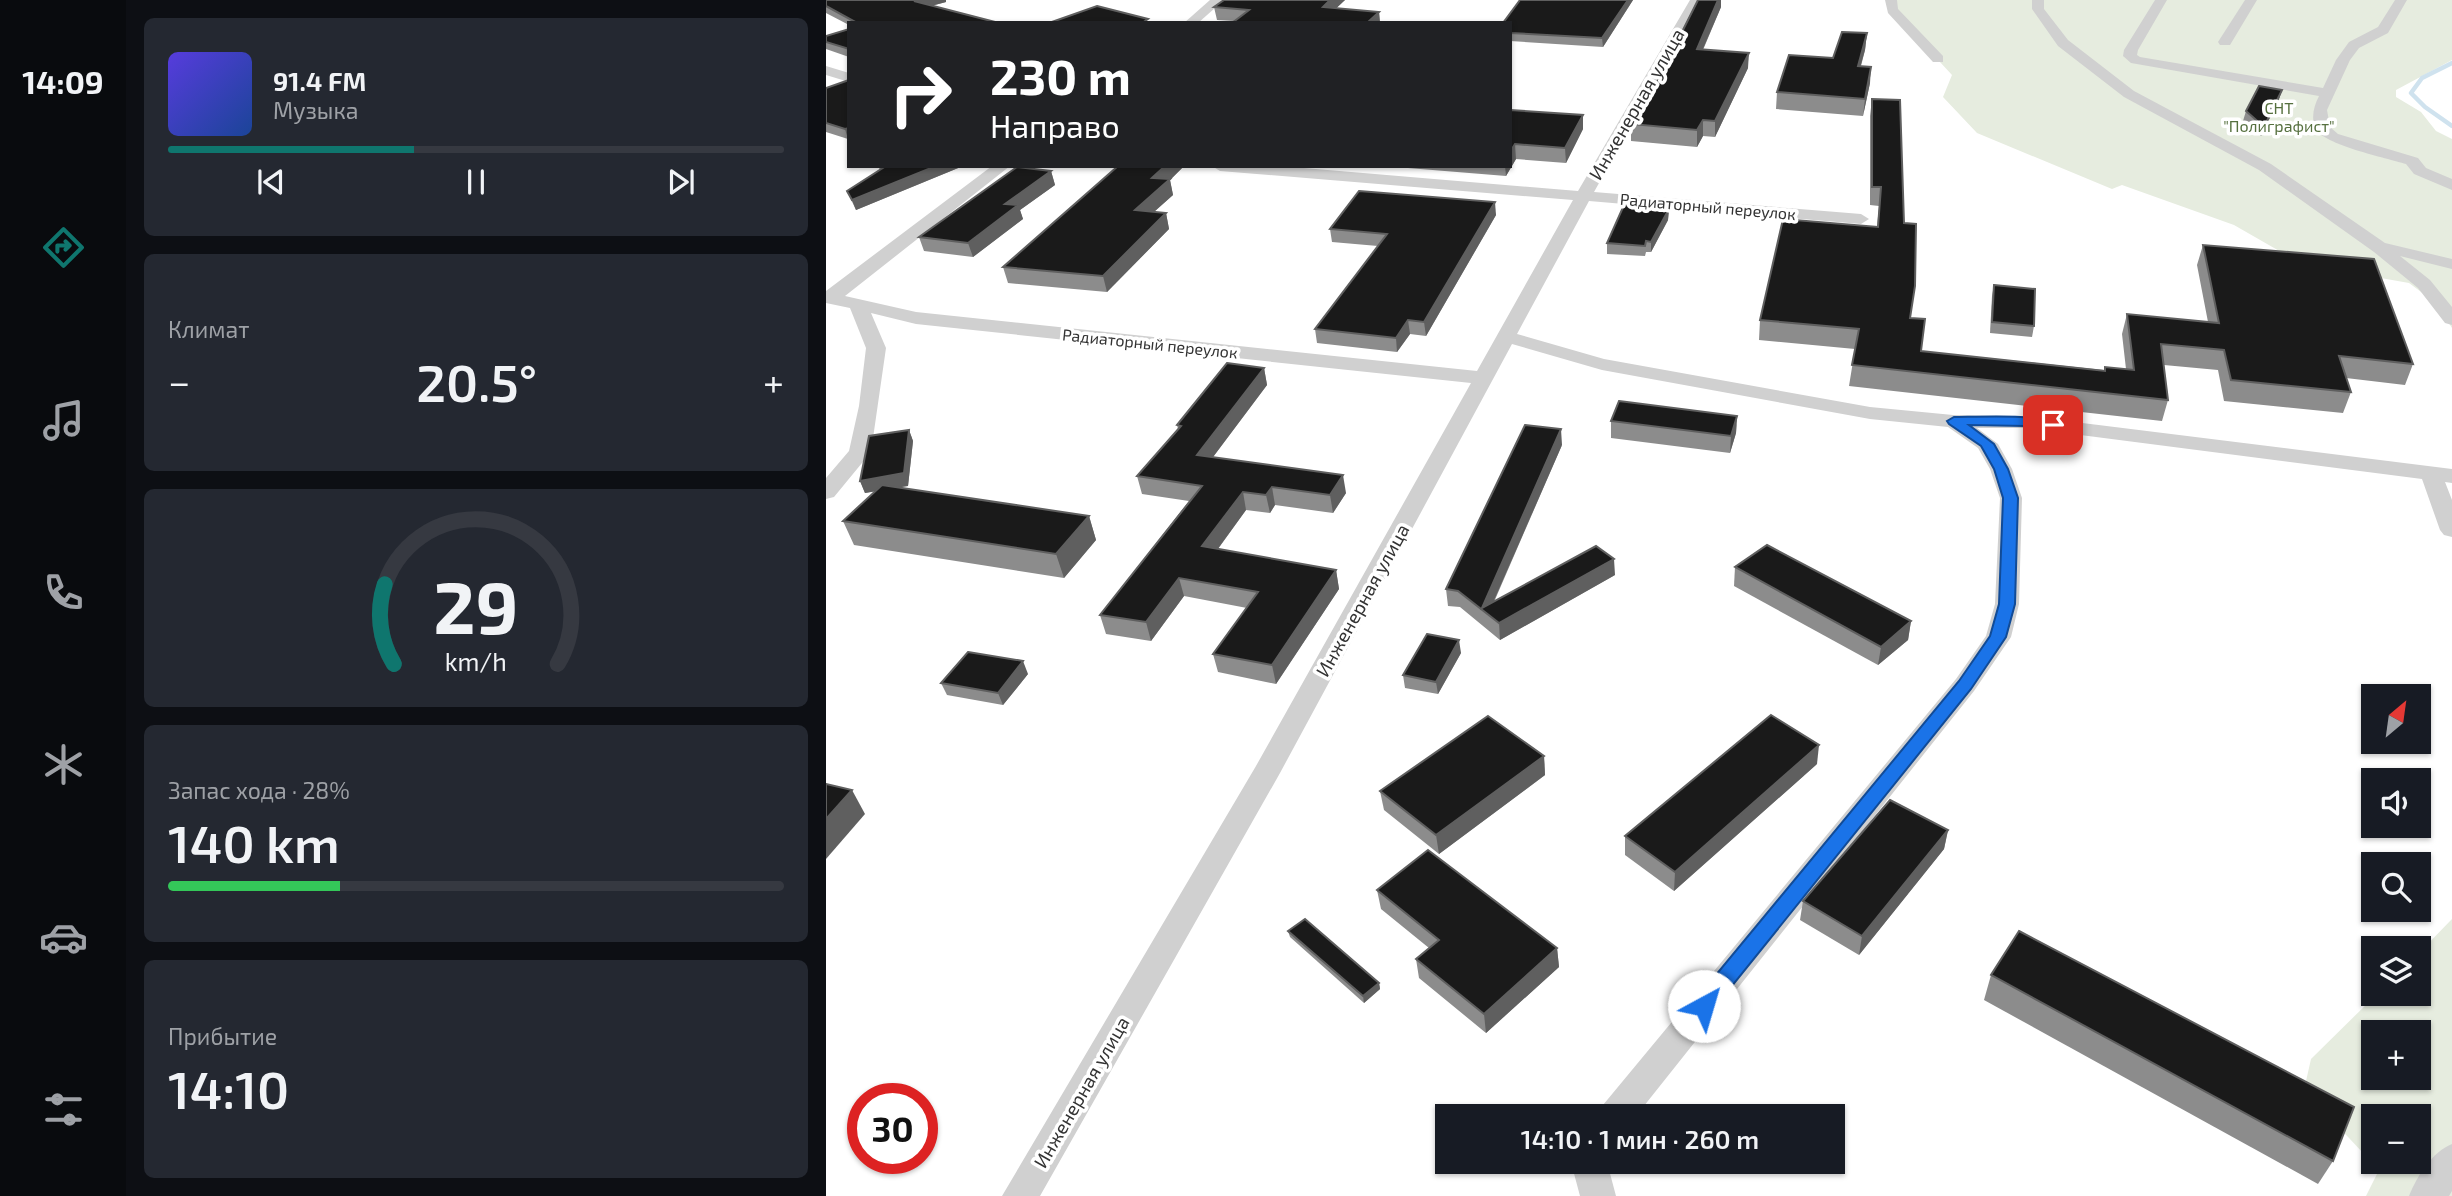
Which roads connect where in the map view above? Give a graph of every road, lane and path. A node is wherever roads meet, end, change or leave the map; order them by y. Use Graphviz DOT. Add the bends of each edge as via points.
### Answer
graph roads {
  1 [pos="1218,0"];
  2 [pos="1696,0"];
  3 [pos="1891,0"];
  4 [pos="2038,0"];
  5 [pos="2161,0"];
  6 [pos="2251,0"];
  7 [pos="2401,0"];
  8 [pos="1192,21"];
  9 [pos="2225,42"];
  10 [pos="1938,59"];
  11 [pos="826,71"];
  12 [pos="847,77"];
  13 [pos="2328,93"];
  14 [pos="999,168"];
  15 [pos="1245,168"];
  16 [pos="2452,185"];
  17 [pos="1584,195"];
  18 [pos="1861,219"];
  19 [pos="2380,248"];
  20 [pos="2452,264"];
  21 [pos="828,298"];
  22 [pos="858,304"];
  23 [pos="2452,319"];
  24 [pos="1507,337"];
  25 [pos="1485,379"];
  26 [pos="1954,421"];
  27 [pos="2442,475"];
  28 [pos="826,492"];
  29 [pos="2452,530"];
  30 [pos="1625,1104"];
  31 [pos="2452,1161"];
  32 [pos="1592,1174"];
  33 [pos="1020,1196"];
  34 [pos="1598,1196"];
  35 [pos="2427,1196"];
  1 -- 8 [label="street"];
  2 -- 17 [label="street, Инженерная улица"];
  3 -- 10 [label="street" via="1892,9"];
  4 -- 19 [label="street" via="2038,9 2063,43 2129,94 2266,167"];
  5 -- 13 [label="street" via="2130,50 2136,60"];
  6 -- 9 [label="street"];
  7 -- 13 [label="street" via="2383,30 2354,46 2343,60"];
  11 -- 12 [label="street"];
  13 -- 16 [label="street" via="2320,110 2323,128 2333,137 2412,161 2420,171"];
  14 -- 21 [label="street, Радиаторный переулок"];
  15 -- 17 [label="street, Радиаторный переулок"];
  17 -- 18 [label="street, Радиаторный переулок"];
  17 -- 24 [label="street, Инженерная улица"];
  19 -- 20 [label="street"];
  19 -- 23 [label="street" via="2424,284"];
  21 -- 22 [label="street, Радиаторный переулок"];
  22 -- 25 [label="street, Радиаторный переулок" via="916,318"];
  22 -- 28 [label="street" via="876,348 869,406 860,452"];
  24 -- 25 [label="street, Инженерная улица"];
  24 -- 26 [label="street" via="1602,364 1870,413"];
  25 -- 33 [label="street, Инженерная улица" via="1266,773"];
  26 -- 27 [label="street" via="2026,422"];
  26 -- 30 [label="street" via="1987,444 2011,498 2007,604 1998,637 1965,685"];
  27 -- 29 [label="street"];
  31 -- 35 [label="street"];
  32 -- 34 [label="street"];
}
